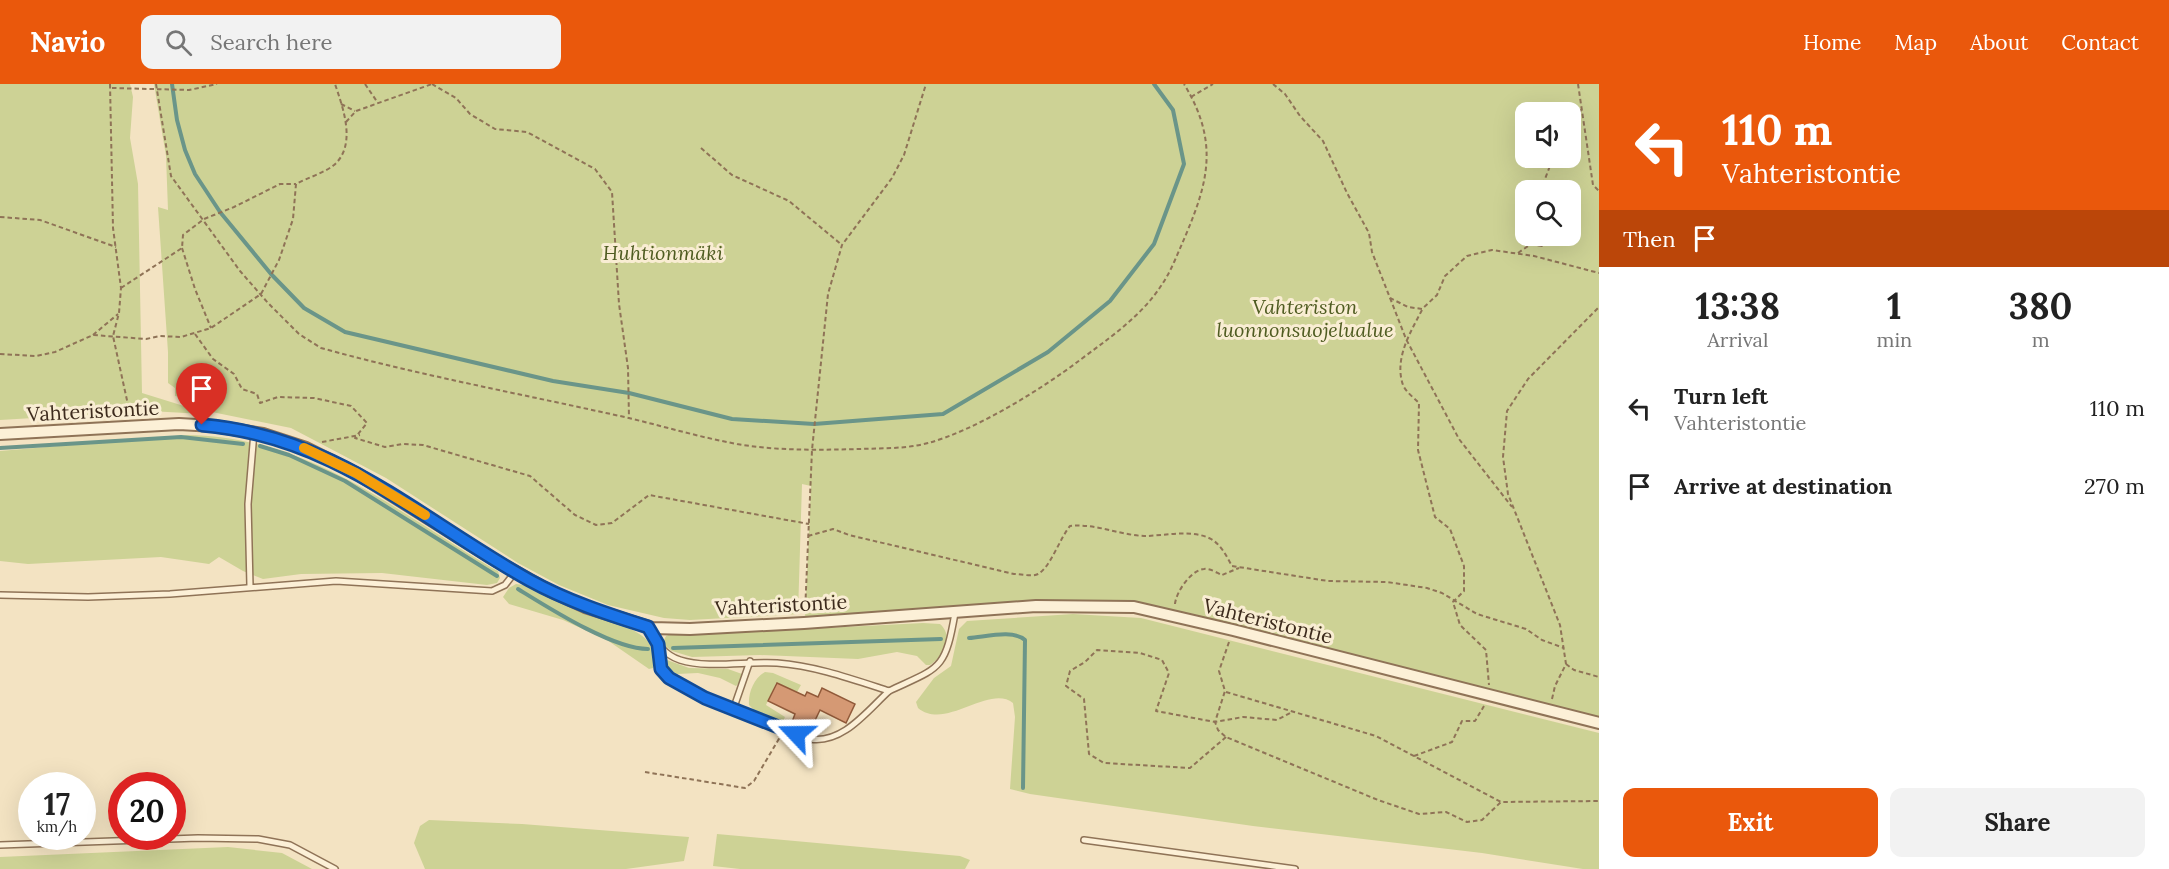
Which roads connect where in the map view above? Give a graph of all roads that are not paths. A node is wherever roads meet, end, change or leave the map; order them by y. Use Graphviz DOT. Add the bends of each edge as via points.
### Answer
graph roads {
  1 [pos="254,432"];
  2 [pos="0,434"];
  3 [pos="515,572"];
  4 [pos="250,586"];
  5 [pos="0,595"];
  6 [pos="955,612"];
  7 [pos="648,627"];
  8 [pos="658,644"];
  9 [pos="750,661"];
  10 [pos="889,691"];
  11 [pos="733,710"];
  12 [pos="1599,723"];
  13 [pos="1084,840"];
  14 [pos="0,845"];
  15 [pos="335,869"];
  16 [pos="1295,869"];
  1 -- 2 [label="street, Vahteristontie" via="202,425"];
  1 -- 3 [label="street, Vahteristontie" via="306,448 356,473"];
  1 -- 4 [label="lane" via="248,504"];
  3 -- 4 [label="lane" via="505,585 492,591 336,581"];
  3 -- 7 [label="street, Vahteristontie" via="572,602"];
  4 -- 5 [label="lane" via="123,596"];
  6 -- 7 [label="street, Vahteristontie" via="804,623"];
  6 -- 10 [label="lane" via="950,645 938,665"];
  6 -- 12 [label="street, Vahteristontie" via="1036,606 1134,607"];
  7 -- 8 [label="lane"];
  8 -- 9 [label="lane" via="669,655 688,662"];
  8 -- 11 [label="lane" via="661,669 666,676"];
  9 -- 10 [label="lane" via="819,669"];
  9 -- 11 [label="lane"];
  10 -- 11 [label="lane" via="844,732 832,738 810,739"];
  13 -- 16 [label="lane"];
  14 -- 15 [label="lane" via="258,839 290,846"];
}
